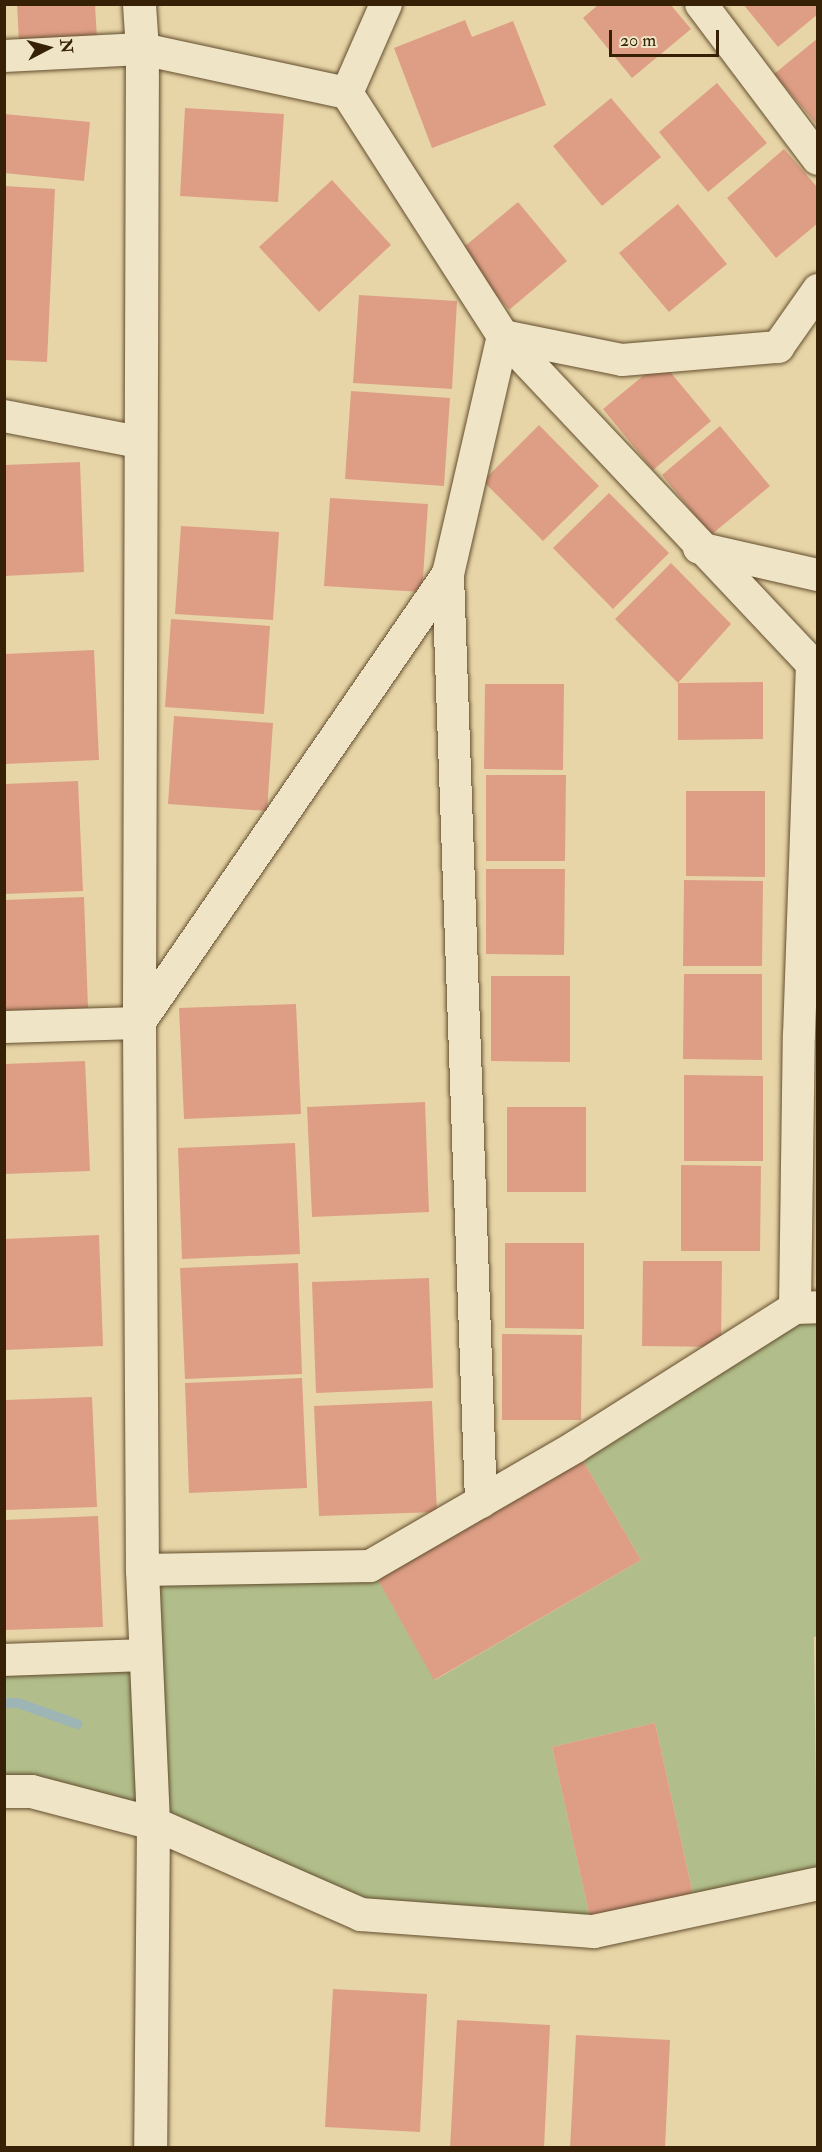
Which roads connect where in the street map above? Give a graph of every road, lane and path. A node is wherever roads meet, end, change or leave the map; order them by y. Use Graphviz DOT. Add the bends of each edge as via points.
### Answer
graph roads {
  1 [pos="139,4"];
  2 [pos="386,4"];
  3 [pos="701,4"];
  4 [pos="142,48"];
  5 [pos="4,56"];
  6 [pos="347,93"];
  7 [pos="818,159"];
  8 [pos="818,290"];
  9 [pos="503,336"];
  10 [pos="4,416"];
  11 [pos="139,442"];
  12 [pos="699,548"];
  13 [pos="448,574"];
  14 [pos="818,576"];
  15 [pos="815,667"];
  16 [pos="139,1023"];
  17 [pos="4,1027"];
  18 [pos="806,1308"];
  19 [pos="482,1502"];
  20 [pos="142,1570"];
  21 [pos="144,1655"];
  22 [pos="4,1660"];
  23 [pos="4,1791"];
  24 [pos="153,1823"];
  25 [pos="818,1883"];
  26 [pos="150,2148"];
  1 -- 4 [label="main road"];
  2 -- 6 [label="street"];
  3 -- 7 [label="street"];
  4 -- 5 [label="street"];
  4 -- 6 [label="street"];
  4 -- 11 [label="main road"];
  6 -- 9 [label="street"];
  8 -- 9 [label="street" via="778,346 622,360"];
  9 -- 12 [label="street"];
  9 -- 13 [label="street"];
  10 -- 11 [label="street"];
  11 -- 16 [label="main road"];
  12 -- 14 [label="street"];
  12 -- 15 [label="street"];
  13 -- 16 [label="street"];
  13 -- 19 [label="street"];
  15 -- 18 [label="street" via="799,1035"];
  16 -- 17 [label="street"];
  16 -- 20 [label="main road"];
  18 -- 19 [label="street"];
  19 -- 20 [label="street" via="370,1566"];
  20 -- 21 [label="main road"];
  21 -- 22 [label="street"];
  21 -- 24 [label="main road"];
  23 -- 24 [label="main road" via="31,1791"];
  24 -- 25 [label="main road" via="360,1914 593,1931"];
  24 -- 26 [label="main road"];
}
